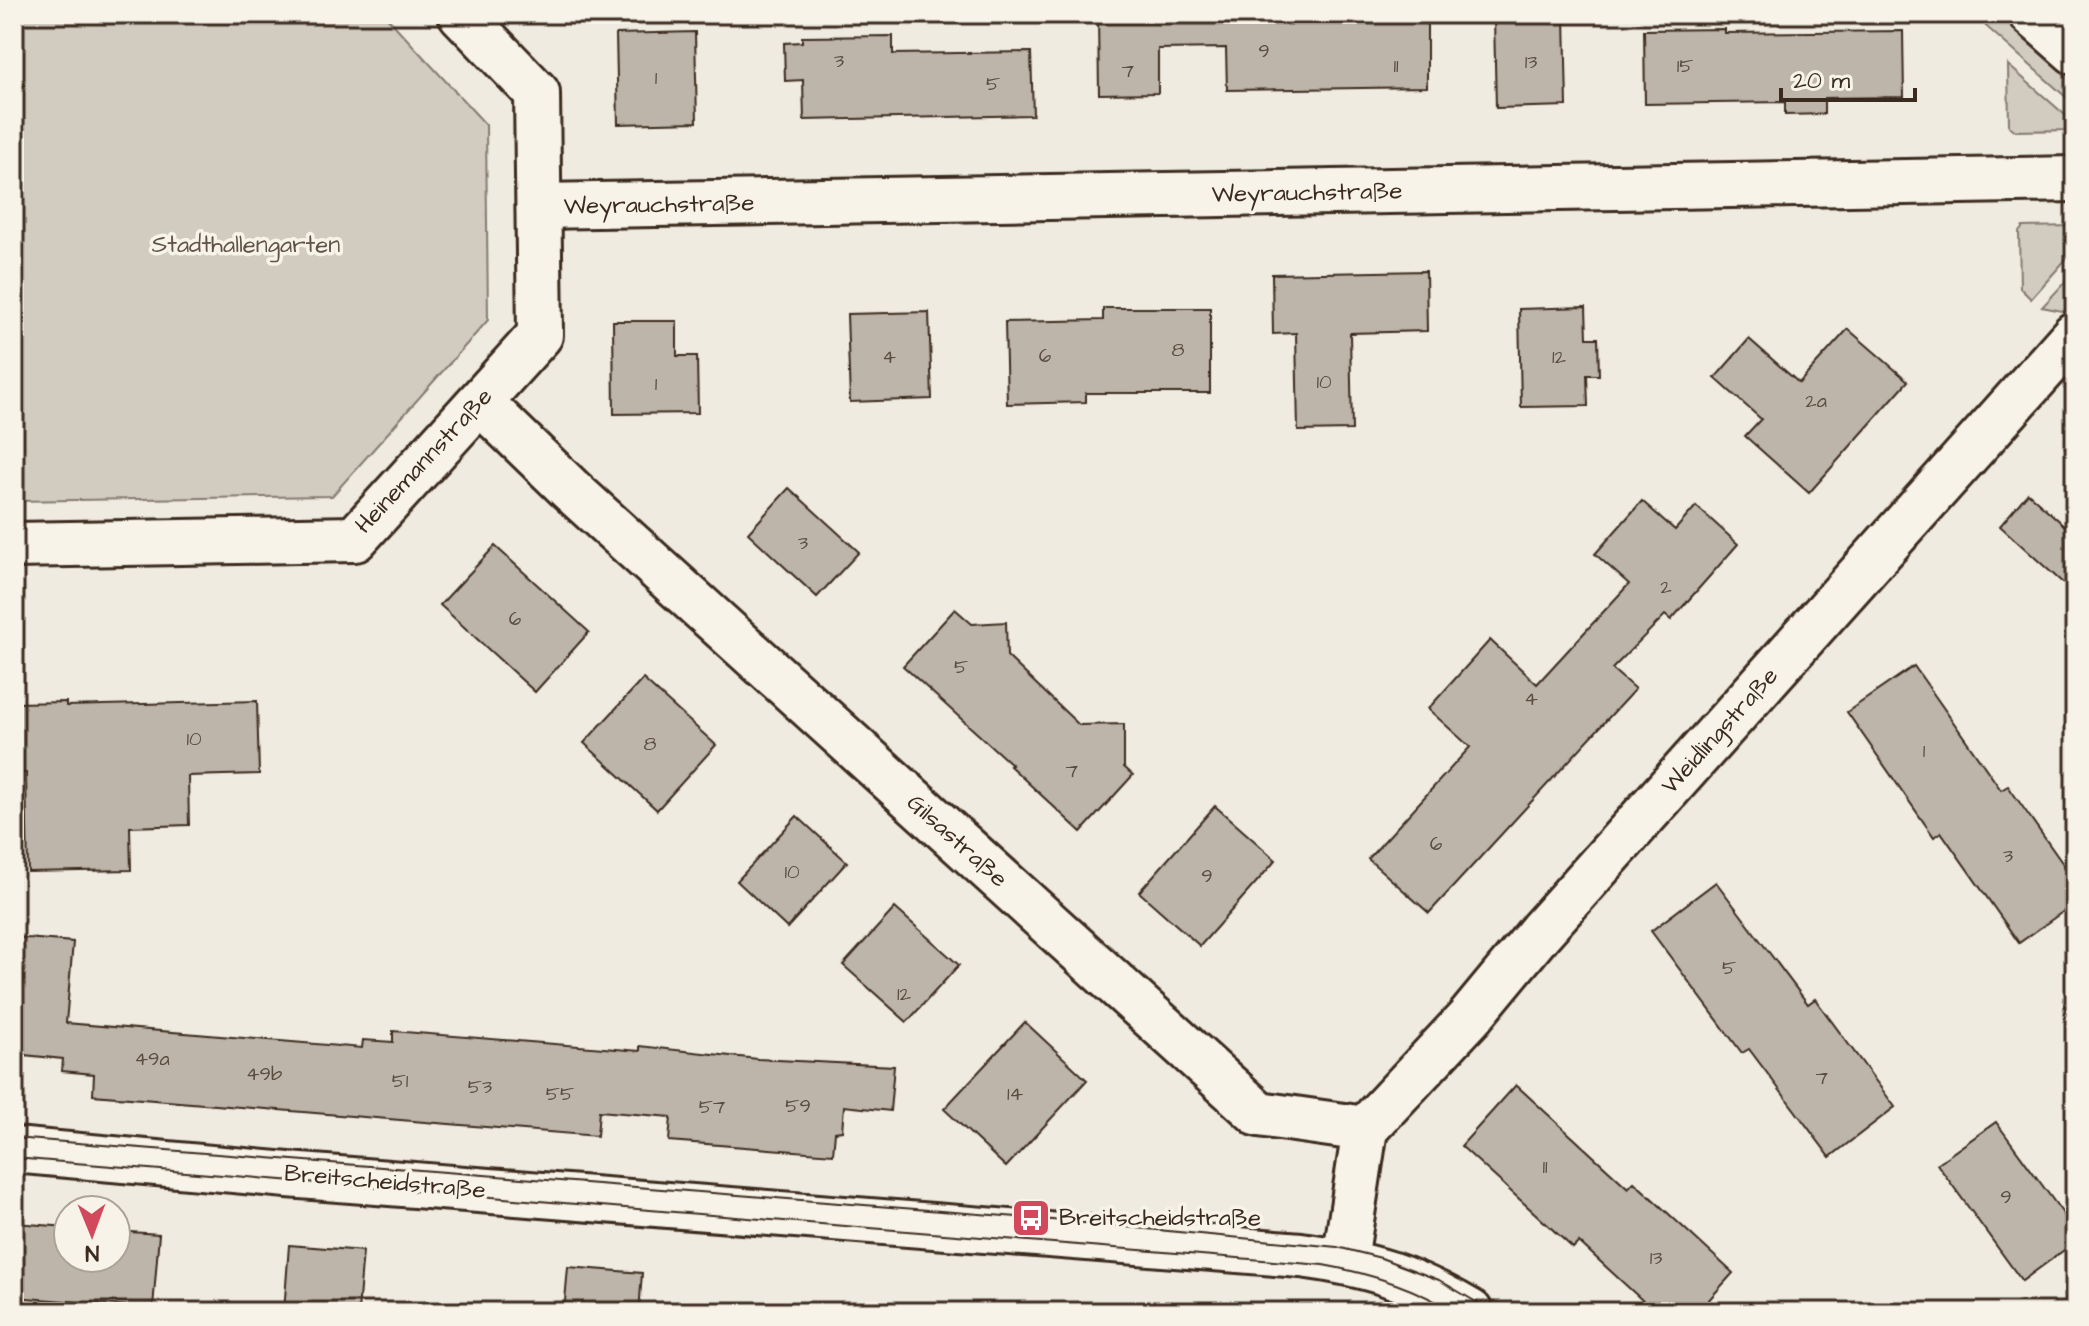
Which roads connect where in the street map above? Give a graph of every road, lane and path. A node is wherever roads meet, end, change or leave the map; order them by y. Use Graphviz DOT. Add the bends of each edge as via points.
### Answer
graph roads {
  1 [pos="2032,14"];
  2 [pos="480,20"];
  3 [pos="2075,52"];
  4 [pos="2075,179"];
  5 [pos="539,206"];
  6 [pos="2075,334"];
  7 [pos="480,402"];
  8 [pos="14,545"];
  9 [pos="1365,1129"];
  10 [pos="14,1150"];
  11 [pos="1345,1260"];
  12 [pos="1470,1312"];
  1 -- 3 [label="street"];
  2 -- 5 [label="street, Heinemannstraße" via="537,93"];
  4 -- 5 [label="street, Weyrauchstraße"];
  5 -- 7 [label="street, Heinemannstraße" via="540,335"];
  6 -- 9 [label="street, Weidlingstraße"];
  7 -- 8 [label="street, Heinemannstraße" via="355,539"];
  7 -- 9 [label="street, Gilsastraße" via="1259,1114"];
  9 -- 11 [label="street"];
  10 -- 11 [label="street, Breitscheidstraße"];
  11 -- 12 [label="street" via="1429,1288"];
}
